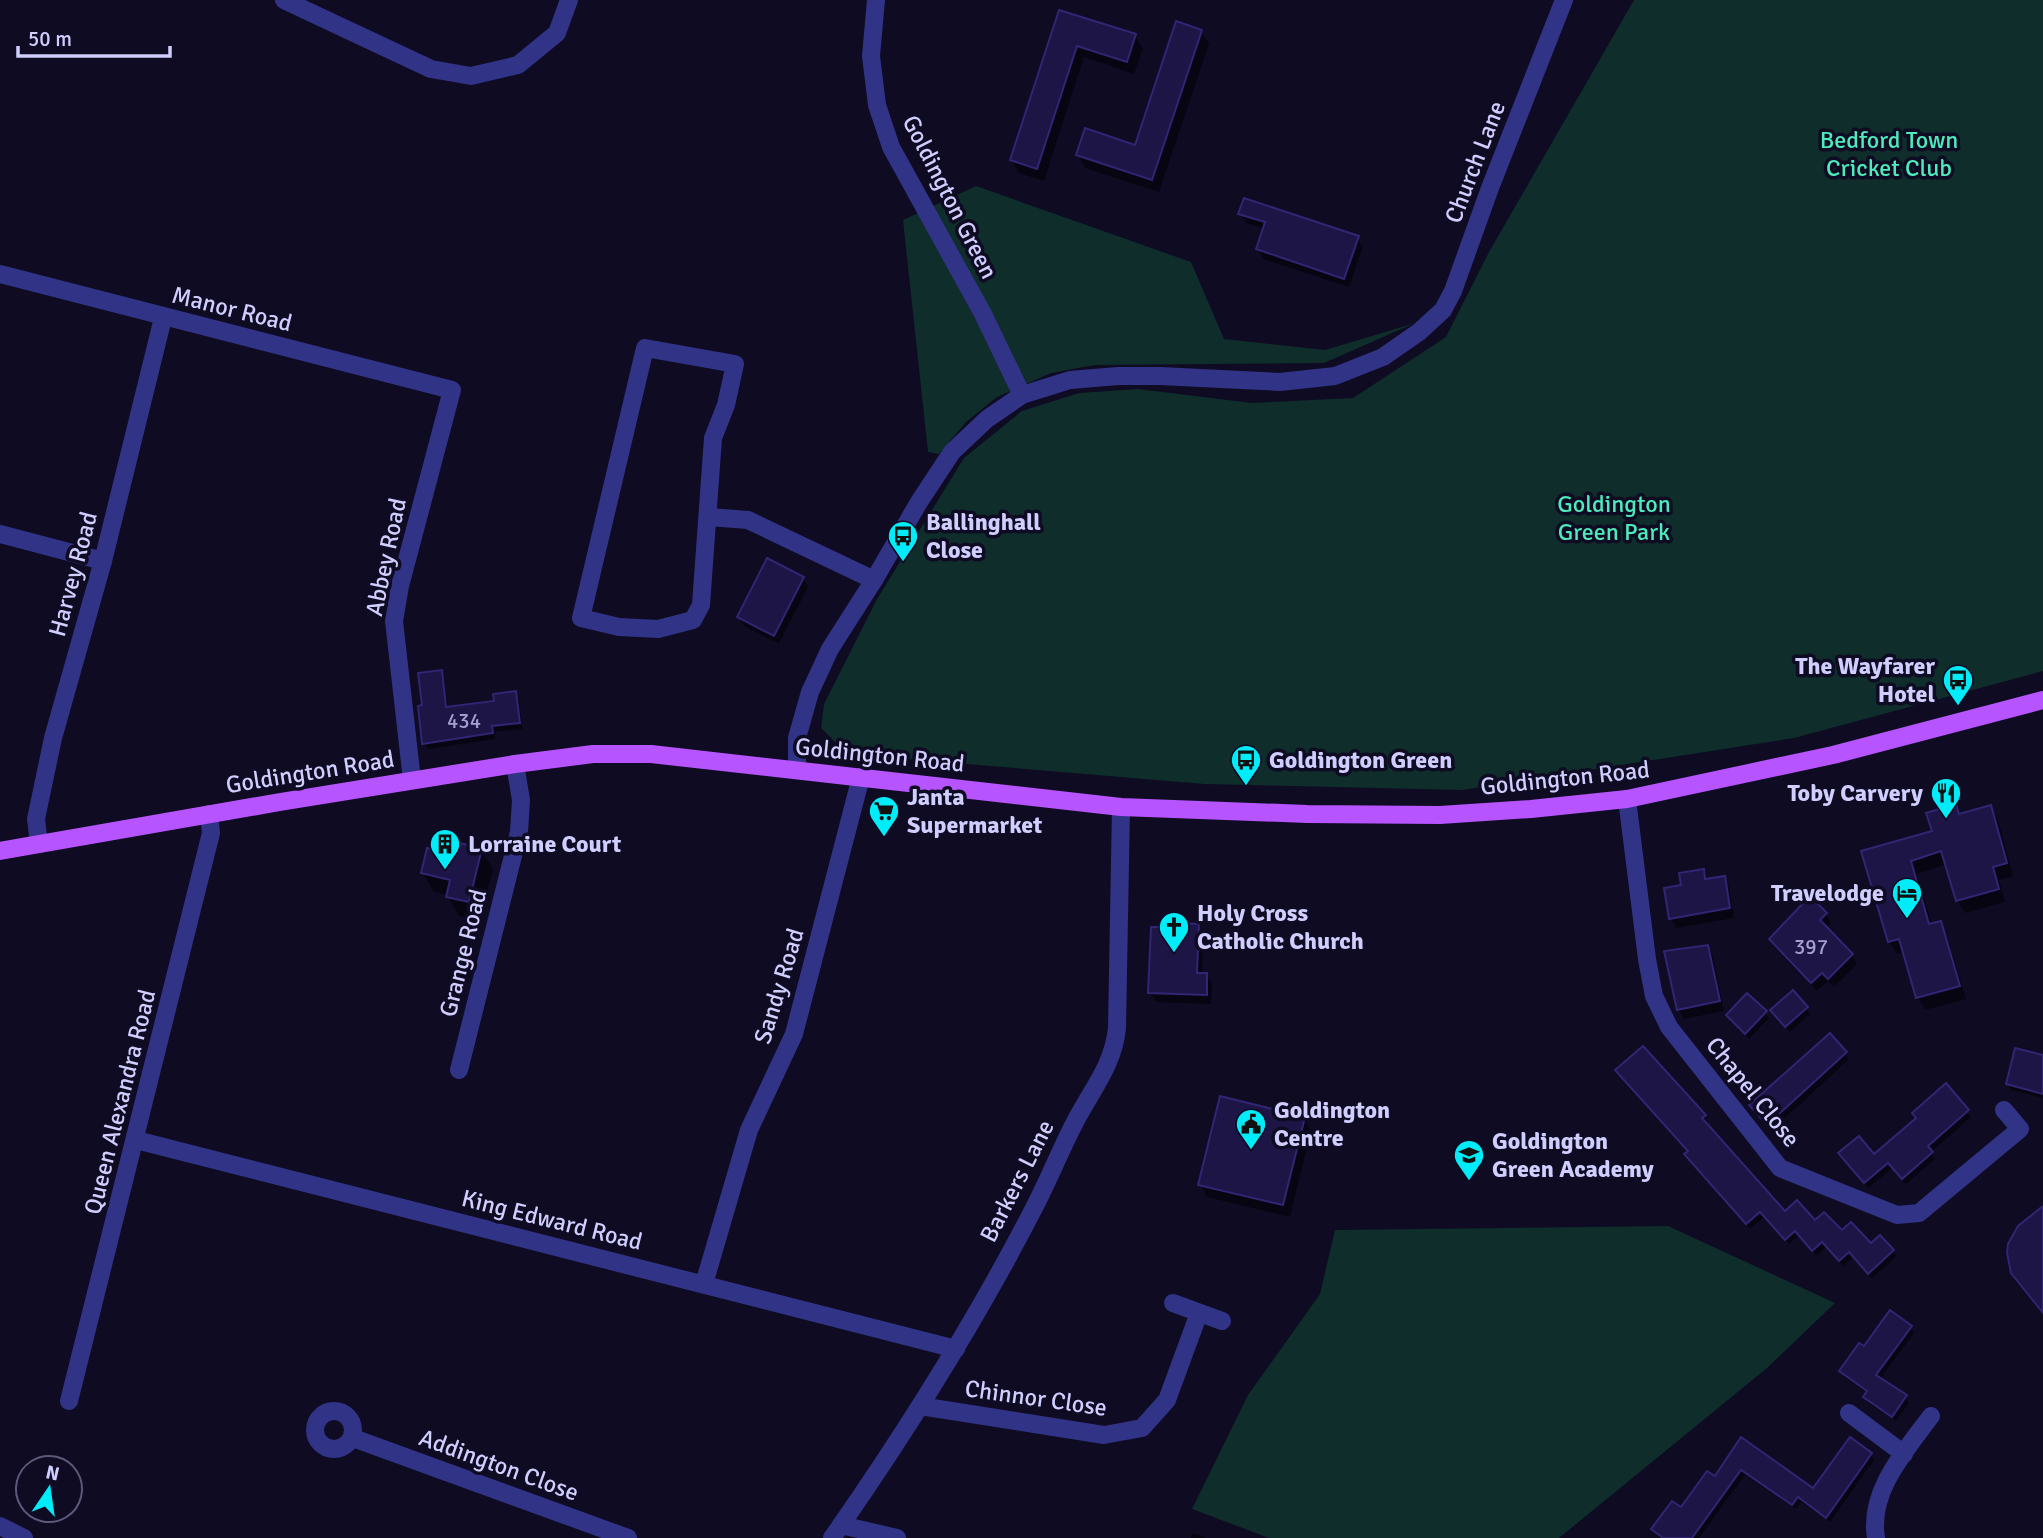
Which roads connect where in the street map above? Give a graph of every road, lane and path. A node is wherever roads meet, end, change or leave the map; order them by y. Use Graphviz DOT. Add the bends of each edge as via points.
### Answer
graph roads {
  1 [pos="284,0"];
  2 [pos="569,0"];
  3 [pos="1564,0"];
  4 [pos="875,6"];
  5 [pos="0,274"];
  6 [pos="163,318"];
  7 [pos="452,390"];
  8 [pos="1022,395"];
  9 [pos="709,517"];
  10 [pos="0,534"];
  11 [pos="103,561"];
  12 [pos="874,580"];
  13 [pos="2043,700"];
  14 [pos="515,764"];
  15 [pos="797,770"];
  16 [pos="861,777"];
  17 [pos="412,780"];
  18 [pos="1627,799"];
  19 [pos="1121,807"];
  20 [pos="209,814"];
  21 [pos="39,844"];
  22 [pos="0,851"];
  23 [pos="458,1070"];
  24 [pos="2004,1110"];
  25 [pos="136,1140"];
  26 [pos="704,1284"];
  27 [pos="1174,1303"];
  28 [pos="1199,1313"];
  29 [pos="1222,1321"];
  30 [pos="956,1349"];
  31 [pos="69,1401"];
  32 [pos="920,1406"];
  33 [pos="1849,1413"];
  34 [pos="1931,1416"];
  35 [pos="353,1438"];
  36 [pos="1904,1454"];
  37 [pos="0,1526"];
  38 [pos="837,1531"];
  39 [pos="24,1538"];
  40 [pos="628,1538"];
  41 [pos="897,1538"];
  42 [pos="1876,1538"];
  1 -- 2 [label="street" via="431,69 471,76 518,65 557,33"];
  3 -- 8 [label="street, Church Lane" via="1453,291 1443,310 1419,332 1383,357 1335,376 1280,382 1118,376 1070,380"];
  4 -- 8 [label="street, Goldington Green" via="871,56 877,105 891,147"];
  5 -- 6 [label="street, Manor Road"];
  6 -- 7 [label="street, Manor Road"];
  6 -- 11 [label="street, Harvey Road"];
  7 -- 17 [label="street, Abbey Road" via="394,621"];
  8 -- 12 [label="street" via="952,452"];
  9 -- 9 [label="street" via="701,606 693,620 658,629 619,627 581,618 645,348 735,364 713,438"];
  9 -- 12 [label="street" via="748,520"];
  10 -- 11 [label="street"];
  11 -- 21 [label="street, Harvey Road" via="53,738 36,819"];
  12 -- 15 [label="street" via="830,649 810,692 797,738"];
  13 -- 18 [label="main road, Goldington Road" via="1833,755"];
  14 -- 15 [label="main road, Goldington Road" via="593,754 651,754"];
  14 -- 17 [label="main road, Goldington Road"];
  14 -- 23 [label="street, Grange Road" via="521,800 519,832"];
  15 -- 16 [label="main road, Goldington Road"];
  16 -- 19 [label="main road, Goldington Road"];
  16 -- 26 [label="street, Sandy Road" via="794,1034 749,1129"];
  17 -- 20 [label="main road, Goldington Road"];
  18 -- 19 [label="main road, Goldington Road" via="1440,815"];
  18 -- 24 [label="street, Chapel Close" via="1654,996 1669,1027 1780,1168 1897,1215 1919,1213 2020,1129"];
  19 -- 30 [label="street, Barkers Lane" via="1115,1044 1102,1079"];
  20 -- 21 [label="main road, Goldington Road"];
  20 -- 25 [label="street, Queen Alexandra Road" via="211,833"];
  21 -- 22 [label="main road, Goldington Road"];
  25 -- 26 [label="street, King Edward Road"];
  25 -- 31 [label="street, Queen Alexandra Road"];
  26 -- 30 [label="street, King Edward Road"];
  27 -- 28 [label="street"];
  28 -- 29 [label="street"];
  28 -- 32 [label="street, Chinnor Close" via="1167,1400 1142,1428 1104,1435"];
  30 -- 32 [label="street, Barkers Lane"];
  32 -- 38 [label="street, Barkers Lane"];
  33 -- 36 [label="street"];
  34 -- 36 [label="street"];
  35 -- 40 [label="street, Addington Close"];
  36 -- 42 [label="street" via="1879,1496 1874,1514"];
  37 -- 39 [label="street"];
  38 -- 41 [label="street"];
}
